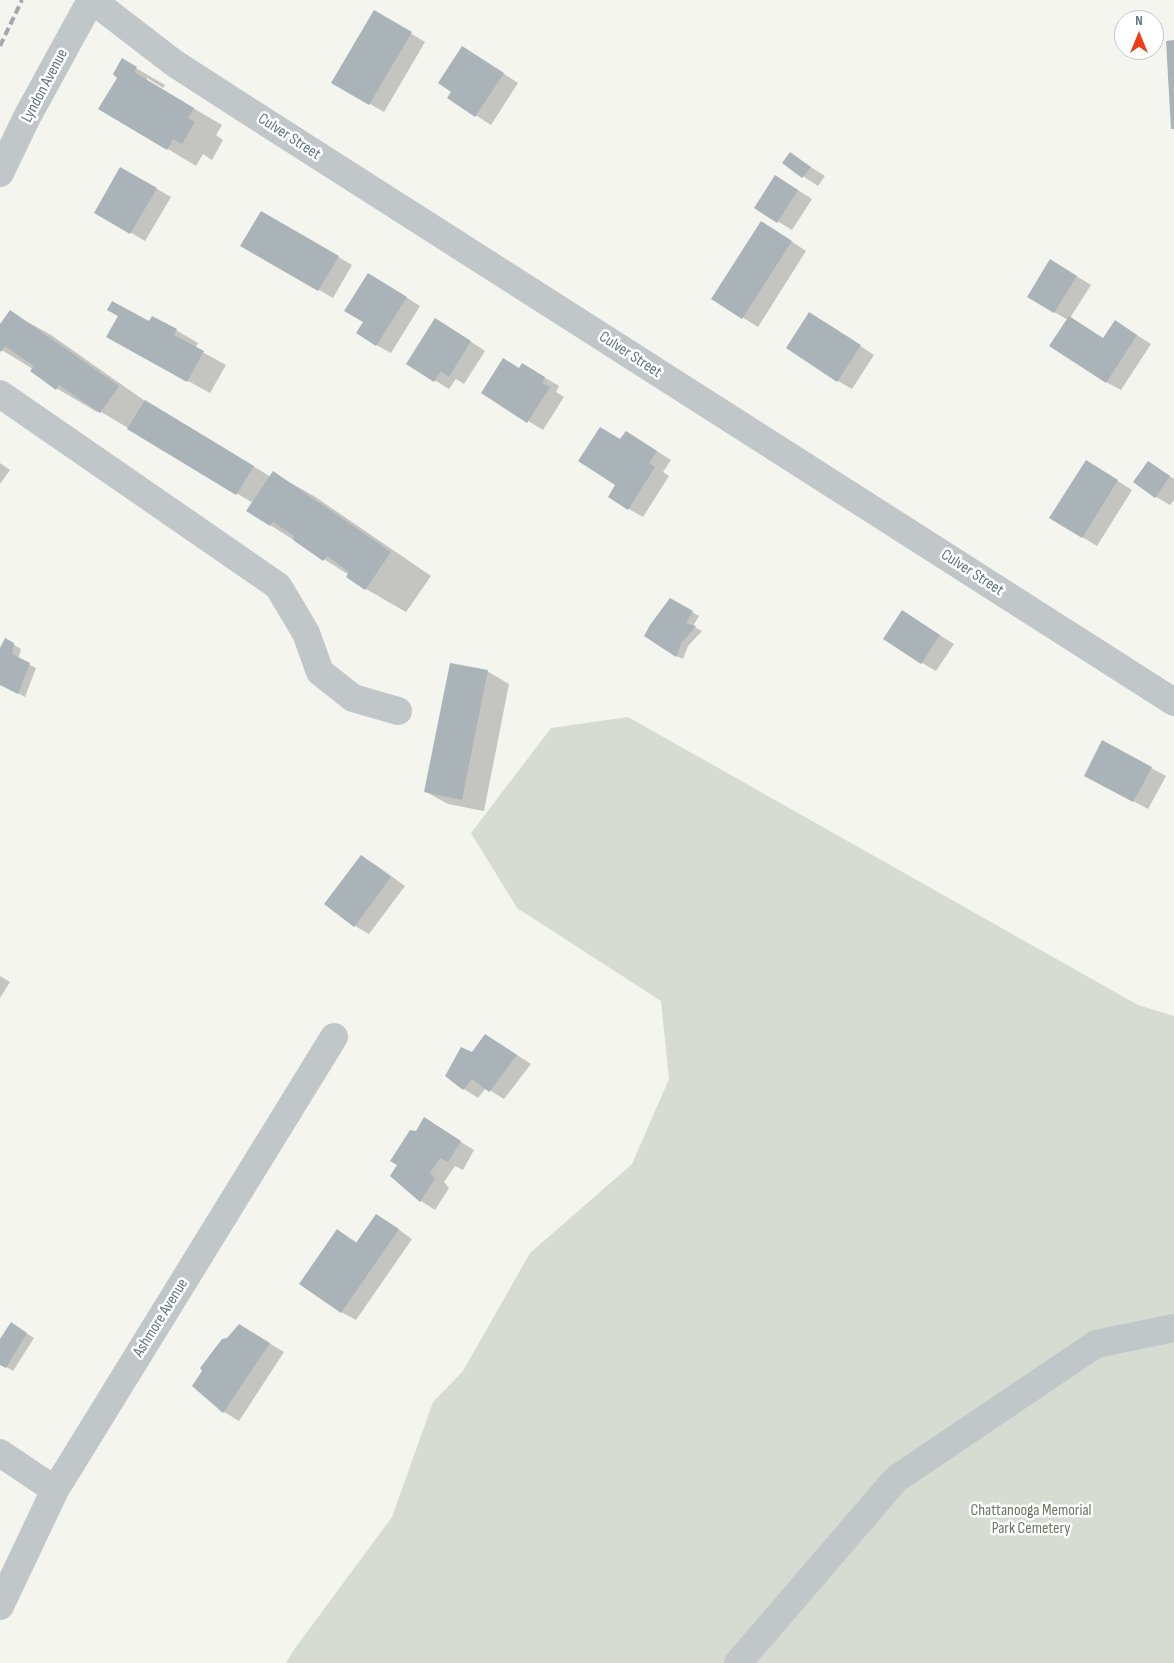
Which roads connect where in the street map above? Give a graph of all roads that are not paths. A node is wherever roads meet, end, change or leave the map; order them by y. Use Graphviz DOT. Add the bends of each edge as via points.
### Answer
graph roads {
  1 [pos="92,0"];
  2 [pos="0,172"];
  3 [pos="0,394"];
  4 [pos="1174,702"];
  5 [pos="398,711"];
  6 [pos="334,1037"];
  7 [pos="1174,1328"];
  8 [pos="0,1452"];
  9 [pos="55,1490"];
  10 [pos="0,1606"];
  11 [pos="738,1663"];
  1 -- 2 [label="street, Lyndon Avenue"];
  1 -- 4 [label="street, Culver Street" via="212,88"];
  3 -- 5 [label="street" via="278,586 306,633 320,672 353,698"];
  6 -- 9 [label="street, Ashmore Avenue"];
  7 -- 11 [label="street" via="1096,1344 896,1479"];
  8 -- 9 [label="street"];
  9 -- 10 [label="street, Ashmore Avenue"];
}
